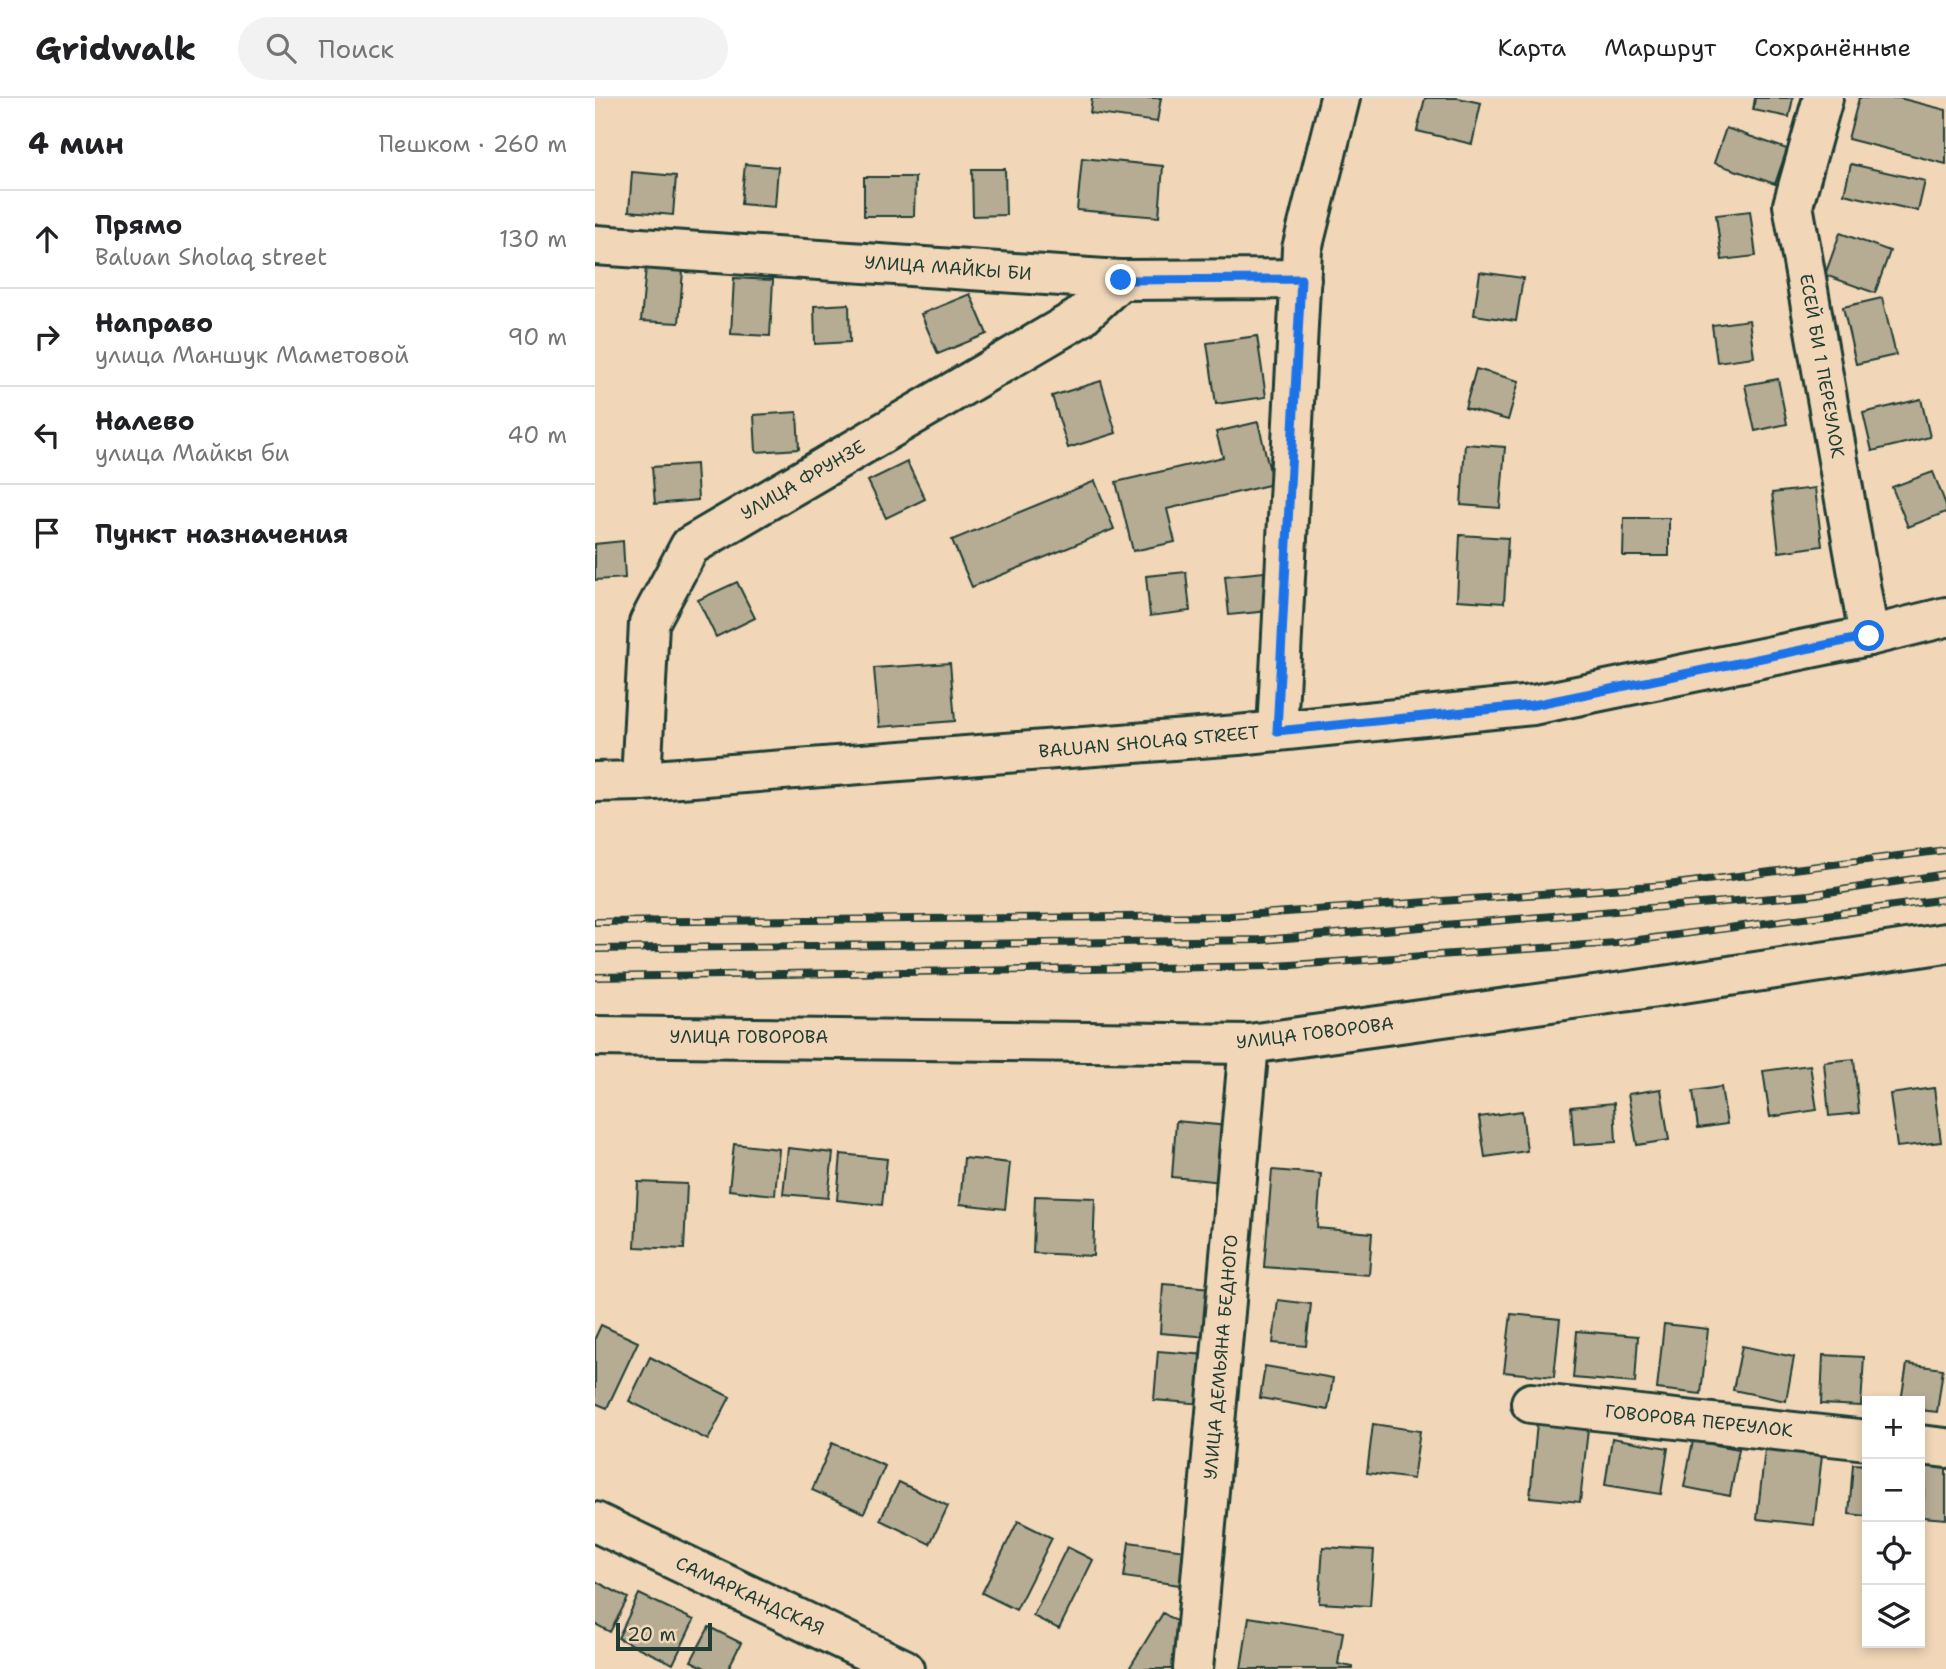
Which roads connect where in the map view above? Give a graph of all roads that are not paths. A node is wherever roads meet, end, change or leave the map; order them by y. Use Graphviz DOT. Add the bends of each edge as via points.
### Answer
graph roads {
  1 [pos="1340,98"];
  2 [pos="1823,98"];
  3 [pos="595,245"];
  4 [pos="1301,279"];
  5 [pos="1121,280"];
  6 [pos="1946,617"];
  7 [pos="1869,636"];
  8 [pos="1277,731"];
  9 [pos="641,781"];
  10 [pos="595,782"];
  11 [pos="1946,943"];
  12 [pos="595,1036"];
  13 [pos="1249,1044"];
  14 [pos="1531,1403"];
  15 [pos="1862,1439"];
  16 [pos="1925,1446"];
  17 [pos="1946,1448"];
  18 [pos="595,1522"];
  19 [pos="904,1669"];
  20 [pos="1193,1669"];
  1 -- 4 [label="street" via="1302,250"];
  2 -- 7 [label="street, ЕСЕЙ БИ 1 ПЕРЕУЛОК" via="1793,205"];
  3 -- 5 [label="street, УЛИЦА МАЙКЫ БИ"];
  4 -- 5 [label="street, УЛИЦА МАЙКЫ БИ"];
  4 -- 8 [label="street"];
  5 -- 9 [label="street, УЛИЦА ФРУНЗЕ" via="1079,318 690,546 649,623"];
  6 -- 7 [label="street, BALUAN SHOLAQ STREET"];
  7 -- 8 [label="street, BALUAN SHOLAQ STREET" via="1533,705"];
  8 -- 9 [label="street, BALUAN SHOLAQ STREET"];
  9 -- 10 [label="street, BALUAN SHOLAQ STREET"];
  11 -- 13 [label="street, УЛИЦА ГОВОРОВА"];
  12 -- 13 [label="street, УЛИЦА ГОВОРОВА"];
  13 -- 20 [label="street, УЛИЦА ДЕМЬЯНА БЕДНОГО"];
  14 -- 15 [label="street, ГОВОРОВА ПЕРЕУЛОК"];
  16 -- 17 [label="street"];
  18 -- 19 [label="street, САМАРКАНДСКАЯ"];
}
